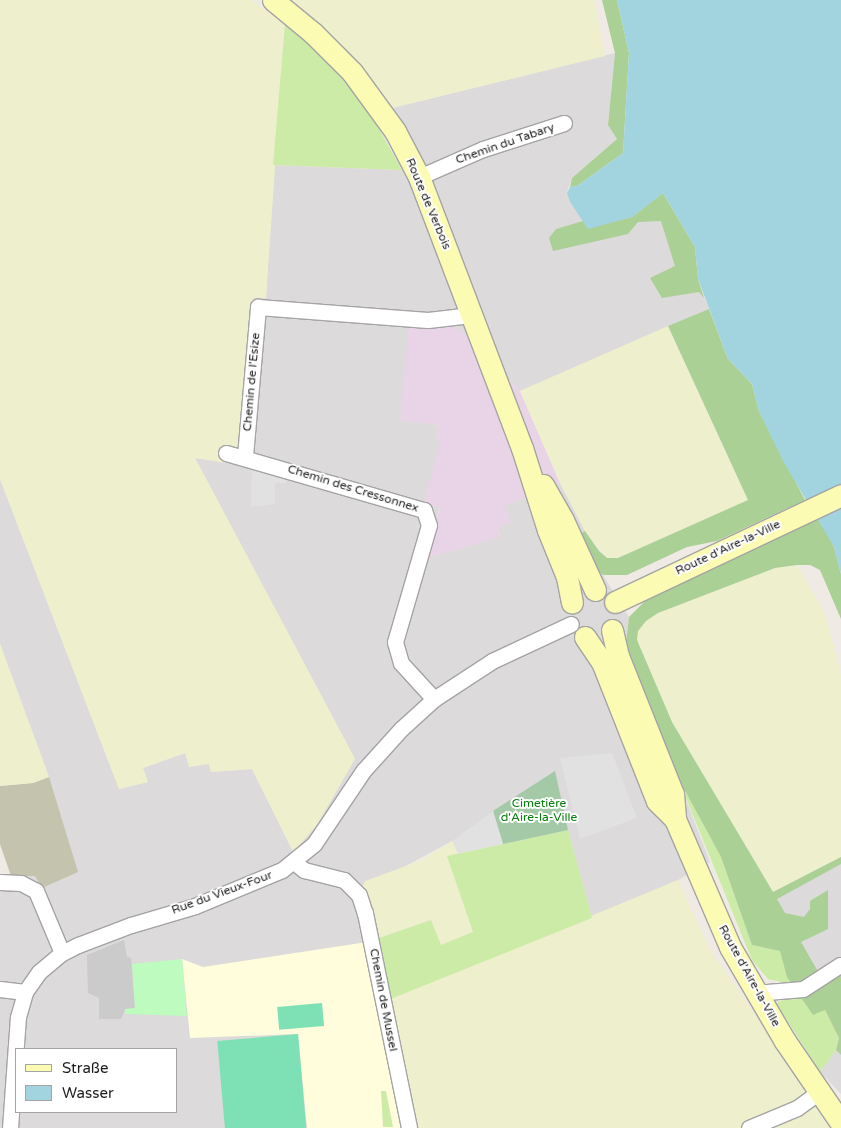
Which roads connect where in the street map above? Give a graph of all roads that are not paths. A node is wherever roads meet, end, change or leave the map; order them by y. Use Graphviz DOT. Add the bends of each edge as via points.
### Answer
graph roads {
  1 [pos="273,0"];
  2 [pos="564,123"];
  3 [pos="419,177"];
  4 [pos="471,315"];
  5 [pos="522,448"];
  6 [pos="226,453"];
  7 [pos="246,456"];
  8 [pos="841,495"];
  9 [pos="595,590"];
  10 [pos="614,602"];
  11 [pos="576,621"];
  12 [pos="612,630"];
  13 [pos="434,699"];
  14 [pos="675,819"];
  15 [pos="294,862"];
  16 [pos="0,882"];
  17 [pos="62,953"];
  18 [pos="840,965"];
  19 [pos="0,989"];
  20 [pos="25,992"];
  21 [pos="755,993"];
  22 [pos="16,1048"];
  23 [pos="15,1059"];
  24 [pos="819,1092"];
  25 [pos="841,1122"];
  26 [pos="10,1128"];
  27 [pos="408,1128"];
  28 [pos="749,1128"];
  1 -- 3 [label="main road, Route de Verbois" via="313,33 352,72 395,131"];
  2 -- 3 [label="street, Chemin du Tabary" via="482,149"];
  3 -- 4 [label="main road, Route de Verbois"];
  4 -- 5 [label="main road, Route de Verbois"];
  4 -- 7 [label="street, Chemin de l'Esize" via="420,319 258,308"];
  5 -- 9 [label="main road, Route de Verbois" via="563,520"];
  5 -- 11 [label="main road, Route de Verbois" via="567,577"];
  6 -- 7 [label="street, Chemin des Cressonnex"];
  7 -- 13 [label="street, Chemin des Cressonnex" via="424,510 429,525 395,642 401,663"];
  8 -- 10 [label="main road, Route d'Aire-la-Ville"];
  9 -- 10 [label="main road" via="603,592"];
  9 -- 11 [label="main road" via="578,595"];
  10 -- 12 [label="main road" via="618,614"];
  11 -- 12 [label="main road" via="603,637"];
  11 -- 13 [label="street, Rue du Vieux-Four" via="492,661"];
  11 -- 14 [label="main road, Route d'Aire-la-Ville" via="602,662 657,800"];
  12 -- 14 [label="main road, Route d'Aire-la-Ville" via="618,656 673,794"];
  13 -- 15 [label="street, Rue du Vieux-Four" via="368,766 319,837"];
  14 -- 21 [label="main road, Route d'Aire-la-Ville" via="730,947"];
  15 -- 17 [label="street, Rue du Vieux-Four" via="249,885 131,924"];
  15 -- 27 [label="street, Chemin de Mussel" via="304,870 344,880 359,895"];
  16 -- 17 [label="street" via="21,883 36,891"];
  17 -- 20 [label="street, Rue du Vieux-Four" via="39,972"];
  18 -- 21 [label="street" via="803,989"];
  19 -- 20 [label="street"];
  20 -- 22 [label="street, Rue du Vieux-Four" via="18,1017"];
  21 -- 24 [label="main road, Route d'Aire-la-Ville"];
  23 -- 26 [label="street, Rue du Vieux-Four"];
  24 -- 25 [label="main road, Route d'Aire-la-Ville"];
  24 -- 28 [label="street" via="797,1108"];
}
